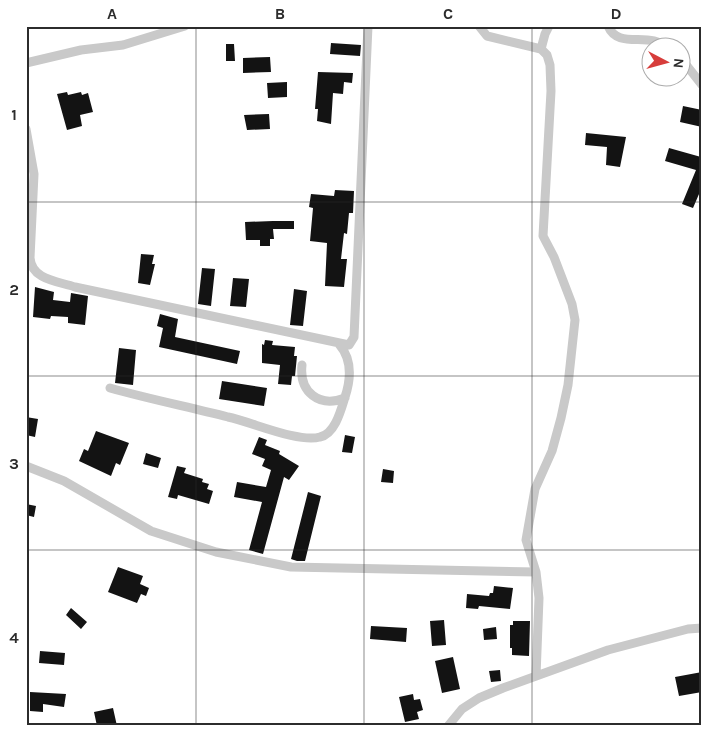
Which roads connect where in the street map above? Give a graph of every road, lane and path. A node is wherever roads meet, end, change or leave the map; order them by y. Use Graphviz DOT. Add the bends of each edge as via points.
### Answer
graph roads {
  1 [pos="185,26"];
  2 [pos="368,26"];
  3 [pos="479,26"];
  4 [pos="549,26"];
  5 [pos="608,26"];
  6 [pos="640,40"];
  7 [pos="541,48"];
  8 [pos="26,63"];
  9 [pos="690,70"];
  10 [pos="702,85"];
  11 [pos="26,129"];
  12 [pos="339,344"];
  13 [pos="302,365"];
  14 [pos="110,388"];
  15 [pos="345,398"];
  16 [pos="26,466"];
  17 [pos="536,572"];
  18 [pos="702,628"];
  19 [pos="536,676"];
  20 [pos="448,726"];
  1 -- 8 [label="street" via="123,45 81,50"];
  2 -- 12 [label="street" via="354,337 350,346"];
  3 -- 7 [label="street" via="486,36 496,40"];
  4 -- 7 [label="street"];
  5 -- 6 [label="street" via="612,35 619,39"];
  7 -- 17 [label="street" via="548,55 551,91 543,236 572,304 575,320 561,418 531,505 526,540"];
  9 -- 10 [label="street"];
  11 -- 12 [label="street" via="34,174 30,258 31,268 37,274 75,287"];
  12 -- 15 [label="street" via="347,354 349,368"];
  13 -- 15 [label="street" via="303,385 316,399 336,402"];
  14 -- 15 [label="street" via="305,439 322,437 332,428"];
  16 -- 17 [label="street" via="64,481 151,531 216,552 271,564"];
  17 -- 19 [label="street" via="540,609"];
  18 -- 19 [label="street" via="608,650"];
  19 -- 20 [label="street" via="479,698 462,709"];
}
